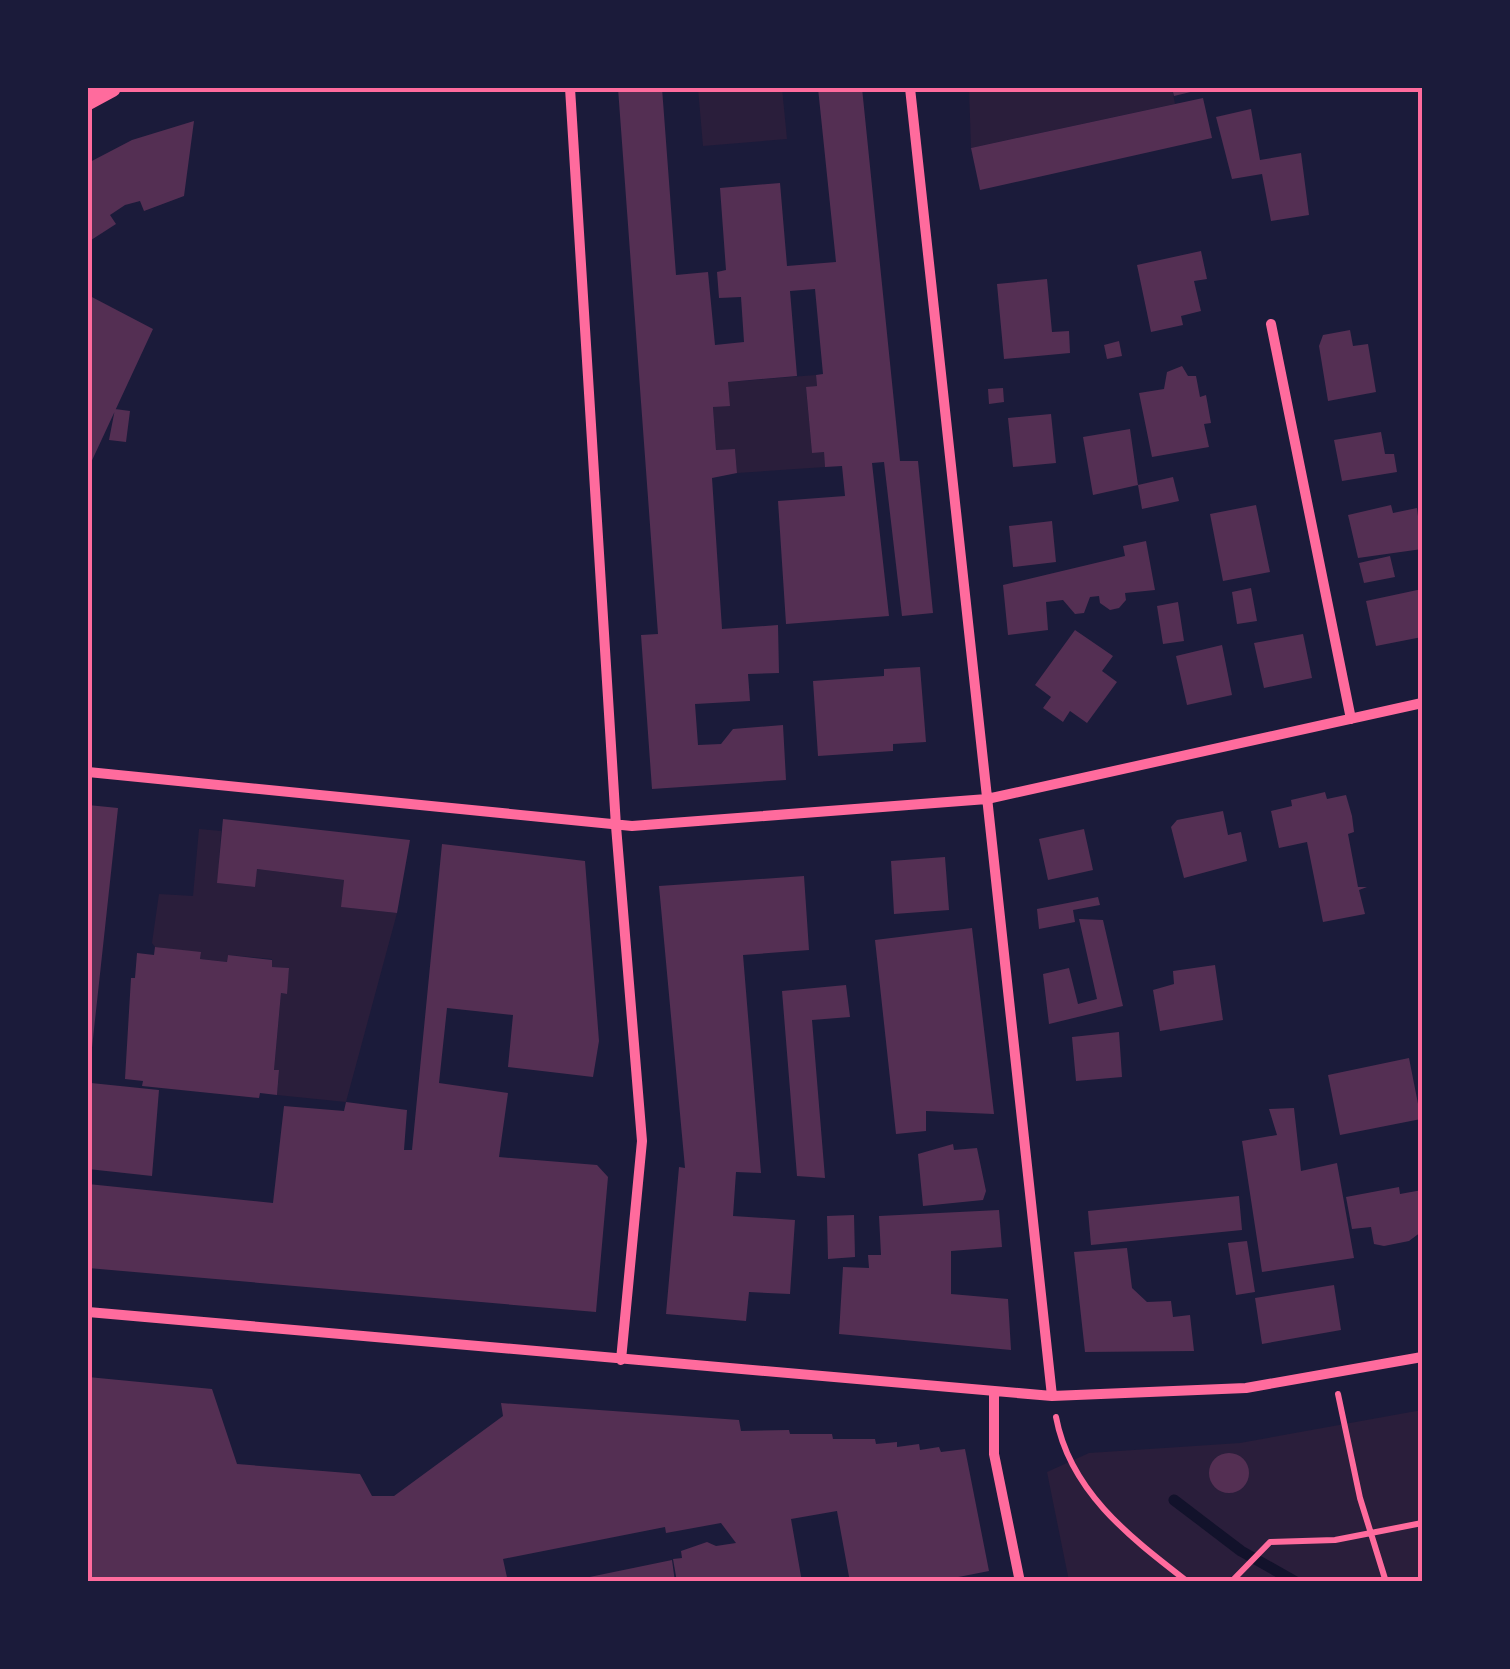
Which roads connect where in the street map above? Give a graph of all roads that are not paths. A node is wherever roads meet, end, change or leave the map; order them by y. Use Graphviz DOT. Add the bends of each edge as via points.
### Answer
graph roads {
  1 [pos="112,88"];
  2 [pos="570,88"];
  3 [pos="910,88"];
  4 [pos="88,101"];
  5 [pos="1271,324"];
  6 [pos="1422,704"];
  7 [pos="1351,719"];
  8 [pos="88,772"];
  9 [pos="987,799"];
  10 [pos="616,826"];
  11 [pos="88,1312"];
  12 [pos="1422,1357"];
  13 [pos="620,1360"];
  14 [pos="994,1393"];
  15 [pos="1052,1396"];
  16 [pos="1020,1582"];
  1 -- 4 [label="street"];
  2 -- 10 [label="street"];
  3 -- 9 [label="street"];
  5 -- 7 [label="street"];
  6 -- 7 [label="street"];
  7 -- 9 [label="street"];
  8 -- 10 [label="street"];
  9 -- 10 [label="street"];
  9 -- 15 [label="street"];
  10 -- 13 [label="street" via="642,1141"];
  11 -- 13 [label="street"];
  12 -- 15 [label="street" via="1334,1376 1186,1394"];
  13 -- 14 [label="street"];
  14 -- 15 [label="street"];
  14 -- 16 [label="street" via="994,1454"];
}
